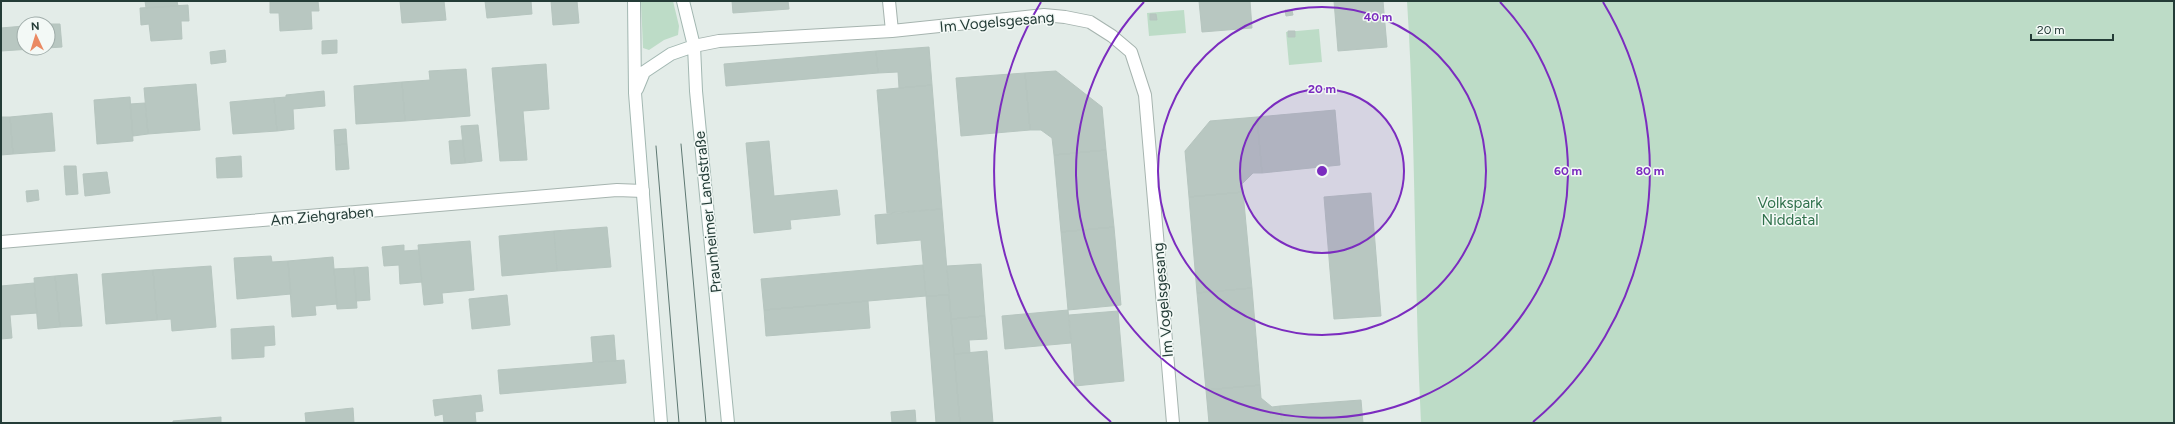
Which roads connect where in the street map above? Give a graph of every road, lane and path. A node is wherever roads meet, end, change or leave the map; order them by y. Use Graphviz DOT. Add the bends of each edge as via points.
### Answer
graph roads {
  1 [pos="634,1"];
  2 [pos="683,1"];
  3 [pos="889,1"];
  4 [pos="892,31"];
  5 [pos="694,46"];
  6 [pos="635,93"];
  7 [pos="642,191"];
  8 [pos="1,242"];
  9 [pos="661,423"];
  10 [pos="728,423"];
  11 [pos="1173,423"];
  1 -- 6 [label="street"];
  2 -- 5 [label="street, Praunheimer Landstraße"];
  3 -- 4 [label="street"];
  4 -- 5 [label="street, Im Vogelsgesang" via="719,41"];
  4 -- 11 [label="street, Im Vogelsgesang" via="1044,15 1058,16 1090,22 1131,52 1145,95"];
  5 -- 6 [label="street, Im Vogelsgesang" via="671,54 644,72"];
  5 -- 10 [label="street, Praunheimer Landstraße" via="696,92"];
  6 -- 7 [label="street"];
  7 -- 8 [label="street, Am Ziehgraben" via="617,190"];
  7 -- 9 [label="street"];
}
